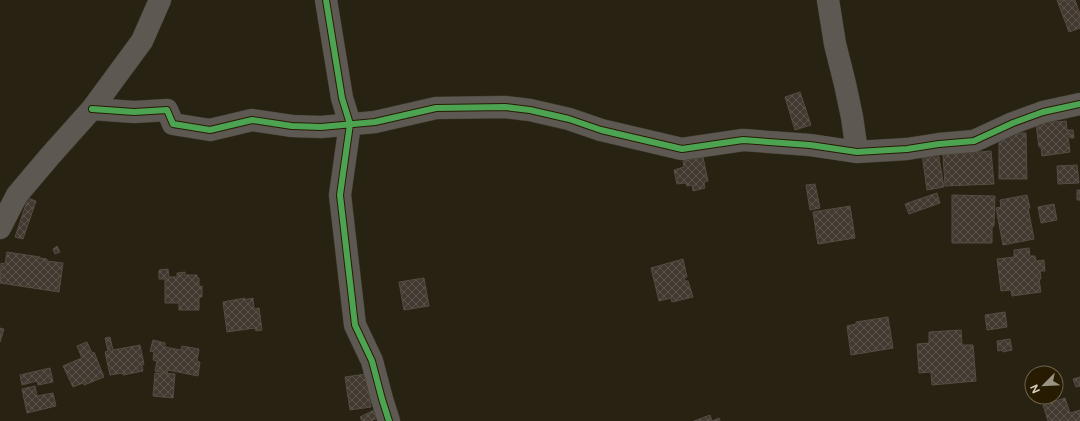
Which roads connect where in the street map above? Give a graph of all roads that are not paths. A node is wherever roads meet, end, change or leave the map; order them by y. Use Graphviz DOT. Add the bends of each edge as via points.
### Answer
graph roads {
  1 [pos="160,0"];
  2 [pos="326,0"];
  3 [pos="828,0"];
  4 [pos="1080,104"];
  5 [pos="92,109"];
  6 [pos="350,124"];
  7 [pos="857,152"];
  8 [pos="0,228"];
  9 [pos="389,421"];
  1 -- 5 [label="street" via="142,41"];
  2 -- 6 [label="street" via="342,98"];
  3 -- 7 [label="street"];
  4 -- 7 [label="street" via="1043,112 974,141"];
  5 -- 6 [label="street" via="134,112 167,110 173,124 210,130 252,120 292,126"];
  5 -- 8 [label="street" via="17,195"];
  6 -- 7 [label="street" via="376,122 436,108 505,107 562,117 602,130 682,149 743,140 810,145"];
  6 -- 9 [label="street" via="340,195 355,325 372,361"];
}
